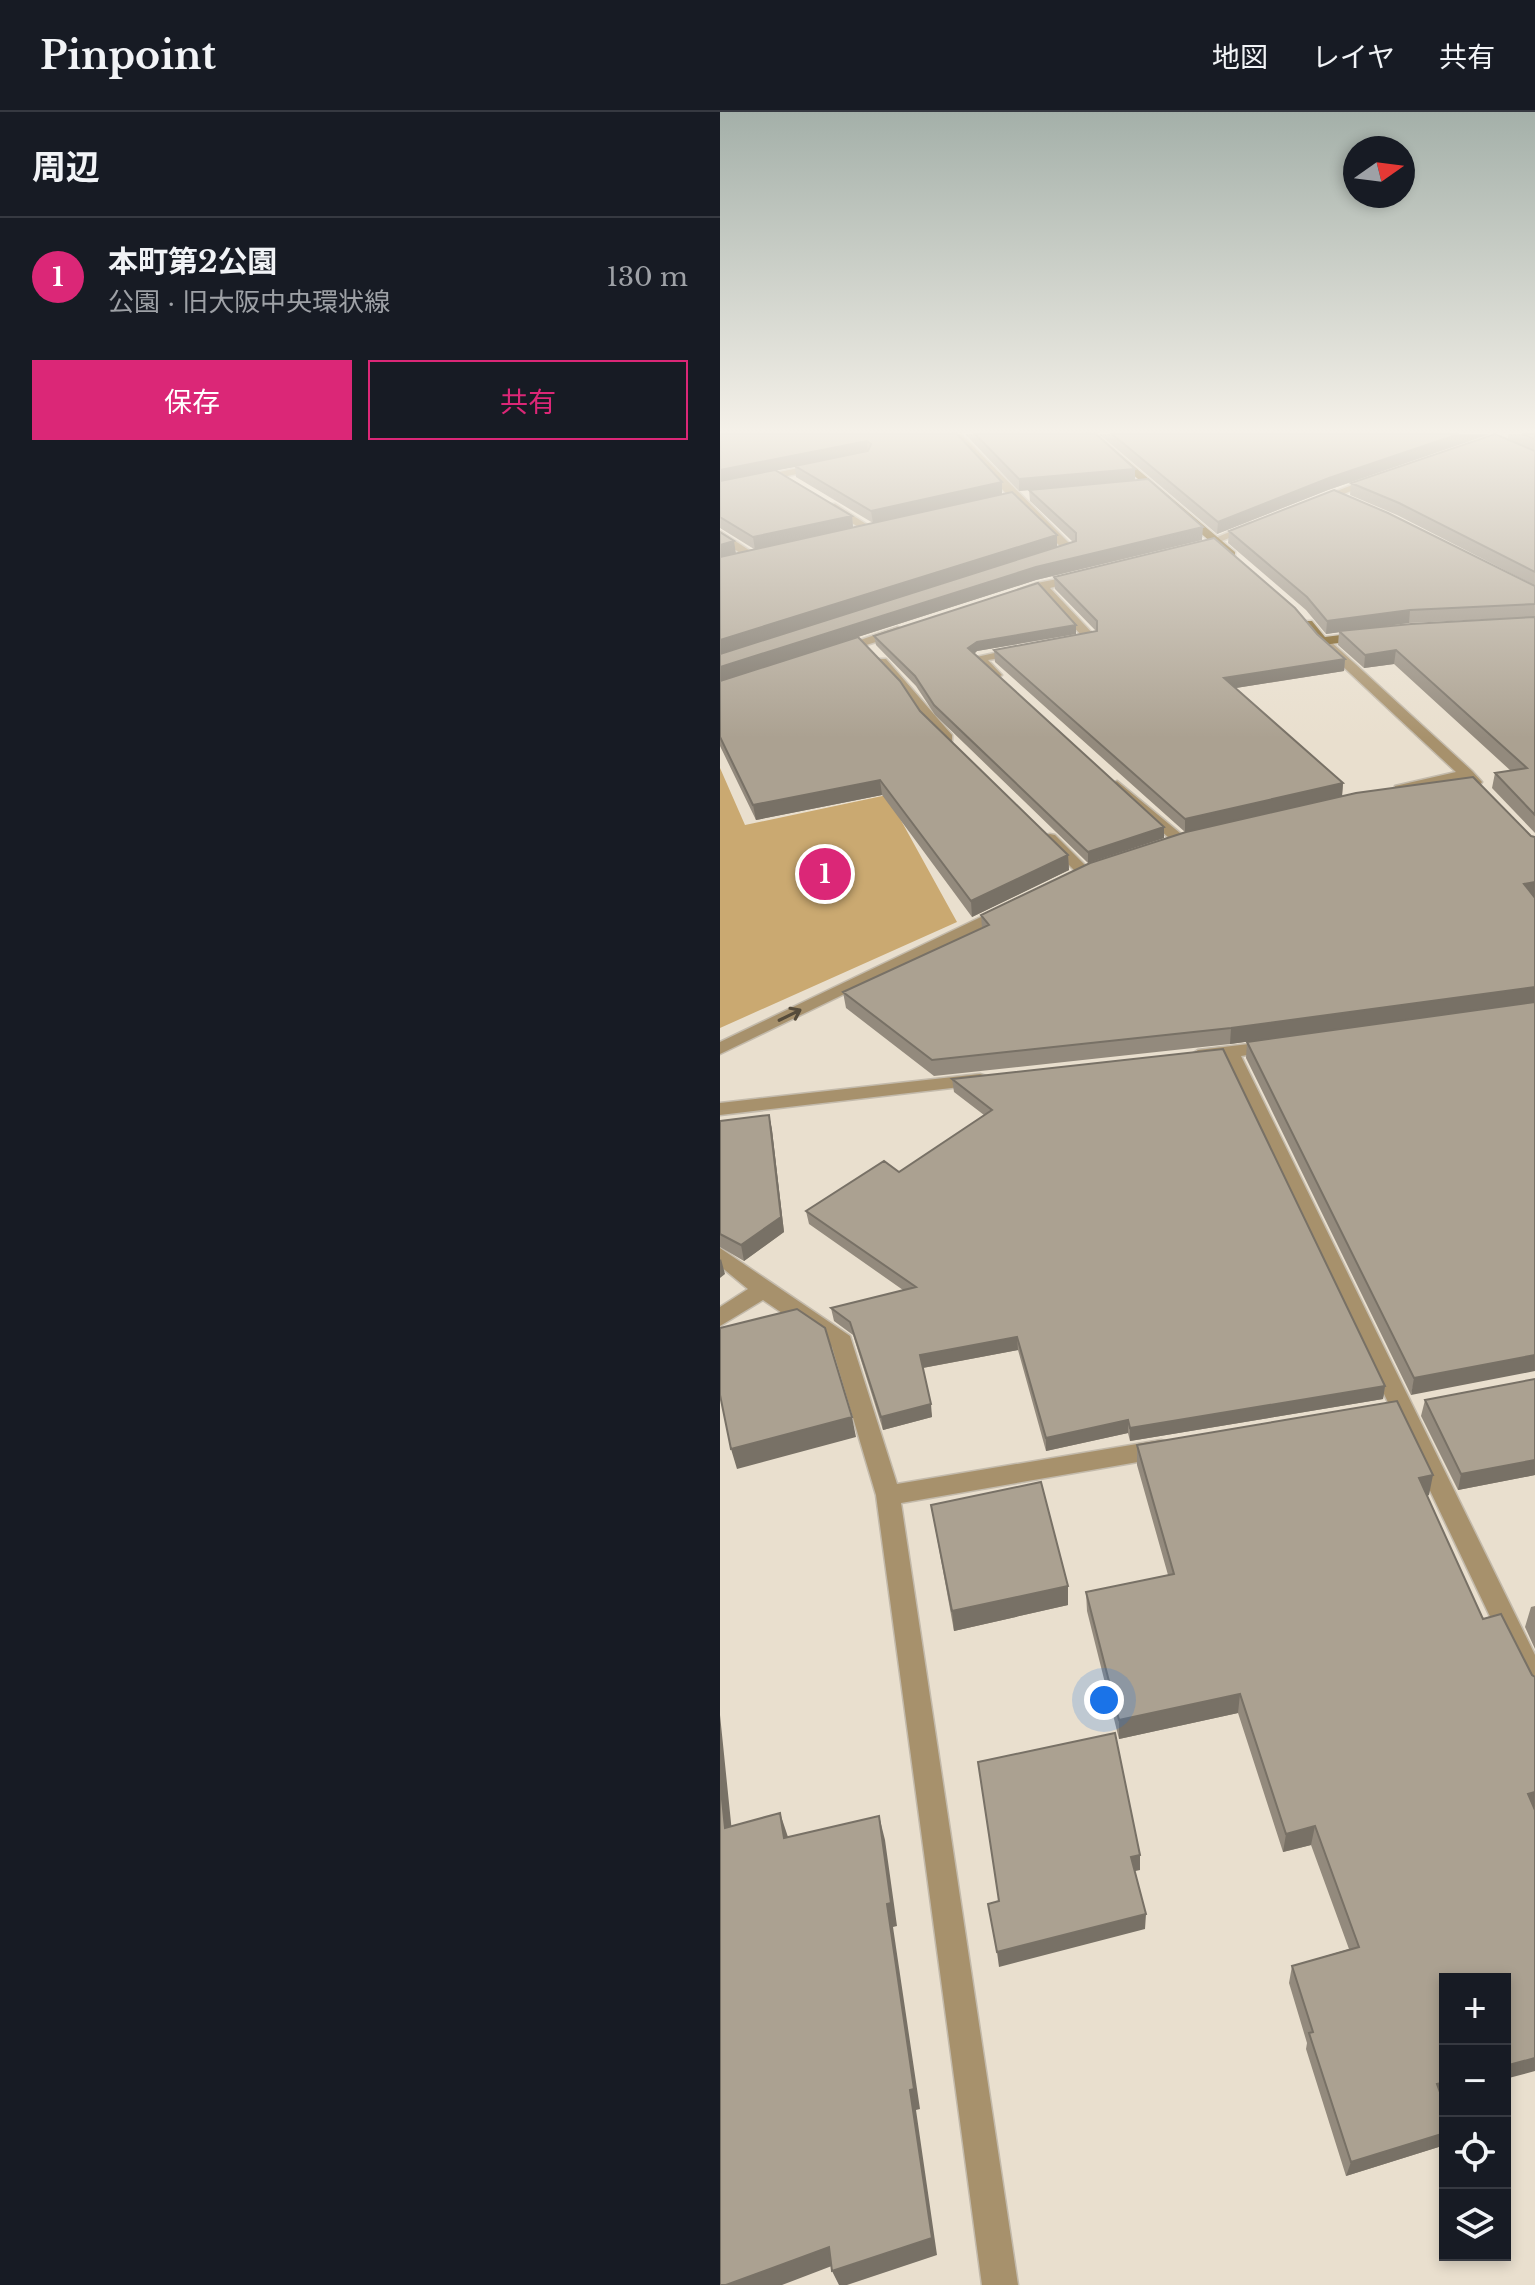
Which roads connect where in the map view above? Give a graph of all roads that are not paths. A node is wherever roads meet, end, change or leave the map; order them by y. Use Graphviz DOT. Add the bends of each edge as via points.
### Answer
graph roads {
  1 [pos="722,535"];
  2 [pos="1055,535"];
  3 [pos="1208,535"];
  4 [pos="1229,535"];
  5 [pos="1215,541"];
  6 [pos="766,553"];
  7 [pos="1176,554"];
  8 [pos="751,556"];
  9 [pos="1040,559"];
  10 [pos="1236,559"];
  11 [pos="736,560"];
  12 [pos="1084,577"];
  13 [pos="1041,585"];
  14 [pos="997,599"];
  15 [pos="1300,615"];
  16 [pos="907,628"];
  17 [pos="1380,634"];
  18 [pos="1322,641"];
  19 [pos="862,642"];
  20 [pos="1063,643"];
  21 [pos="1034,648"];
  22 [pos="820,656"];
  23 [pos="1011,688"];
  24 [pos="962,752"];
  25 [pos="1467,774"];
  26 [pos="1112,780"];
  27 [pos="1385,792"];
  28 [pos="1486,795"];
  29 [pos="1040,829"];
  30 [pos="1181,841"];
  31 [pos="1084,873"];
  32 [pos="1014,906"];
  33 [pos="1291,1043"];
  34 [pos="720,1049"];
  35 [pos="1230,1052"];
  36 [pos="1184,1057"];
  37 [pos="998,1078"];
  38 [pos="720,1109"];
  39 [pos="720,1255"];
  40 [pos="763,1289"];
  41 [pos="720,1318"];
  42 [pos="1431,1403"];
  43 [pos="1393,1410"];
  44 [pos="1183,1445"];
  45 [pos="888,1495"];
  46 [pos="1535,1683"];
  47 [pos="1000,2285"];
  1 -- 8 [label="street"];
  2 -- 9 [label="street" via="1070,550"];
  3 -- 5 [label="main road"];
  4 -- 5 [label="street"];
  5 -- 7 [label="street"];
  5 -- 10 [label="main road"];
  6 -- 8 [label="street"];
  8 -- 11 [label="street"];
  12 -- 13 [label="street"];
  13 -- 14 [label="street"];
  13 -- 20 [label="street" via="1091,638"];
  15 -- 18 [label="main road"];
  16 -- 19 [label="street"];
  17 -- 18 [label="main road"];
  18 -- 25 [label="street"];
  19 -- 22 [label="street"];
  19 -- 24 [label="street"];
  21 -- 23 [label="street" via="978,658"];
  25 -- 27 [label="street"];
  25 -- 28 [label="street"];
  26 -- 30 [label="street"];
  29 -- 31 [label="street"];
  34 -- 32 [label="street, one-way"];
  33 -- 35 [label="street"];
  35 -- 36 [label="street"];
  35 -- 43 [label="street"];
  37 -- 38 [label="street"];
  39 -- 40 [label="street"];
  40 -- 41 [label="street"];
  40 -- 45 [label="street" via="842,1342"];
  42 -- 43 [label="street"];
  43 -- 46 [label="street"];
  44 -- 45 [label="street"];
  45 -- 47 [label="street"];
}
